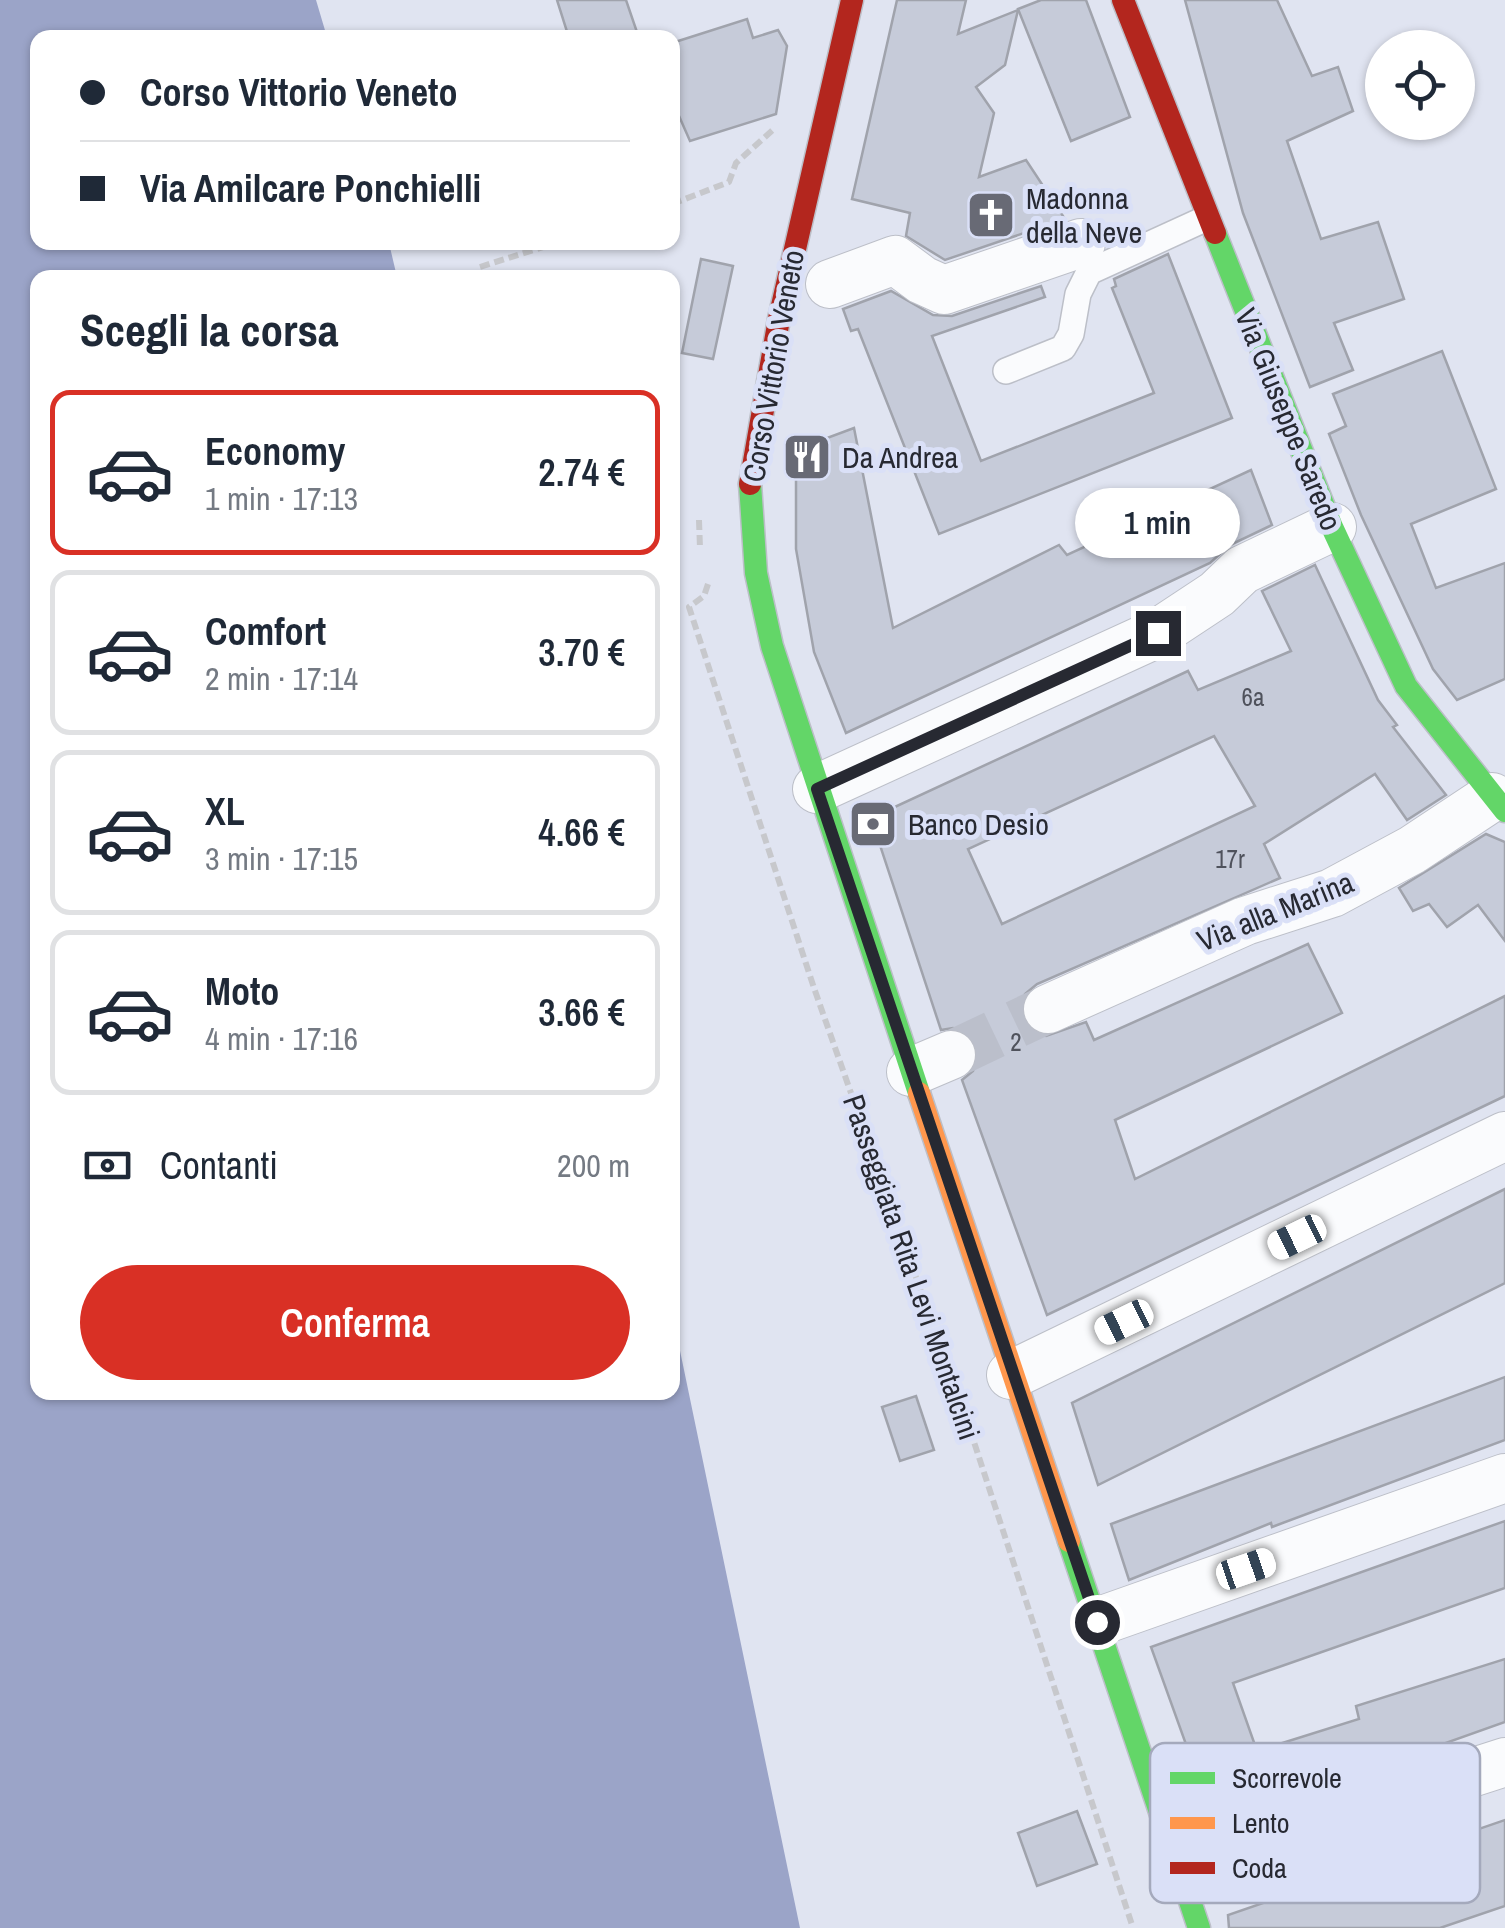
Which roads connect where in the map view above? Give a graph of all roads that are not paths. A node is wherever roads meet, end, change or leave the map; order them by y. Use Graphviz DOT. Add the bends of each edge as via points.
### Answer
graph roads {
  1 [pos="852,0"];
  2 [pos="1124,0"];
  3 [pos="1207,218"];
  4 [pos="1081,243"];
  5 [pos="830,284"];
  6 [pos="1006,370"];
  7 [pos="1332,527"];
  8 [pos="817,789"];
  9 [pos="1499,804"];
  10 [pos="1048,1010"];
  11 [pos="1505,1136"];
  12 [pos="1011,1376"];
  13 [pos="1505,1478"];
  14 [pos="1097,1622"];
  15 [pos="1505,1762"];
  16 [pos="1480,1770"];
  17 [pos="1150,1780"];
  18 [pos="1191,1903"];
  19 [pos="1199,1928"];
  1 -- 8 [label="main road, Corso Vittorio Veneto" via="779,306 750,500 777,664"];
  2 -- 3 [label="main road, Via Giuseppe Saredo"];
  3 -- 6 [label="lane" via="1089,272 1063,348"];
  3 -- 7 [label="main road, Via Giuseppe Saredo"];
  4 -- 5 [label="street" via="944,290 894,260"];
  7 -- 8 [label="street" via="1242,570 1158,633"];
  7 -- 9 [label="main road, Via Giuseppe Saredo" via="1406,686"];
  8 -- 12 [label="main road, Corso Vittorio Veneto" via="866,928 931,1064"];
  9 -- 10 [label="street, Via alla Marina" via="1332,893 1245,921"];
  11 -- 12 [label="street"];
  12 -- 14 [label="main road, Corso Vittorio Veneto"];
  13 -- 14 [label="street"];
  14 -- 17 [label="main road, Corso Vittorio Veneto"];
  15 -- 16 [label="street"];
  18 -- 19 [label="main road, Corso Vittorio Veneto"];
}
